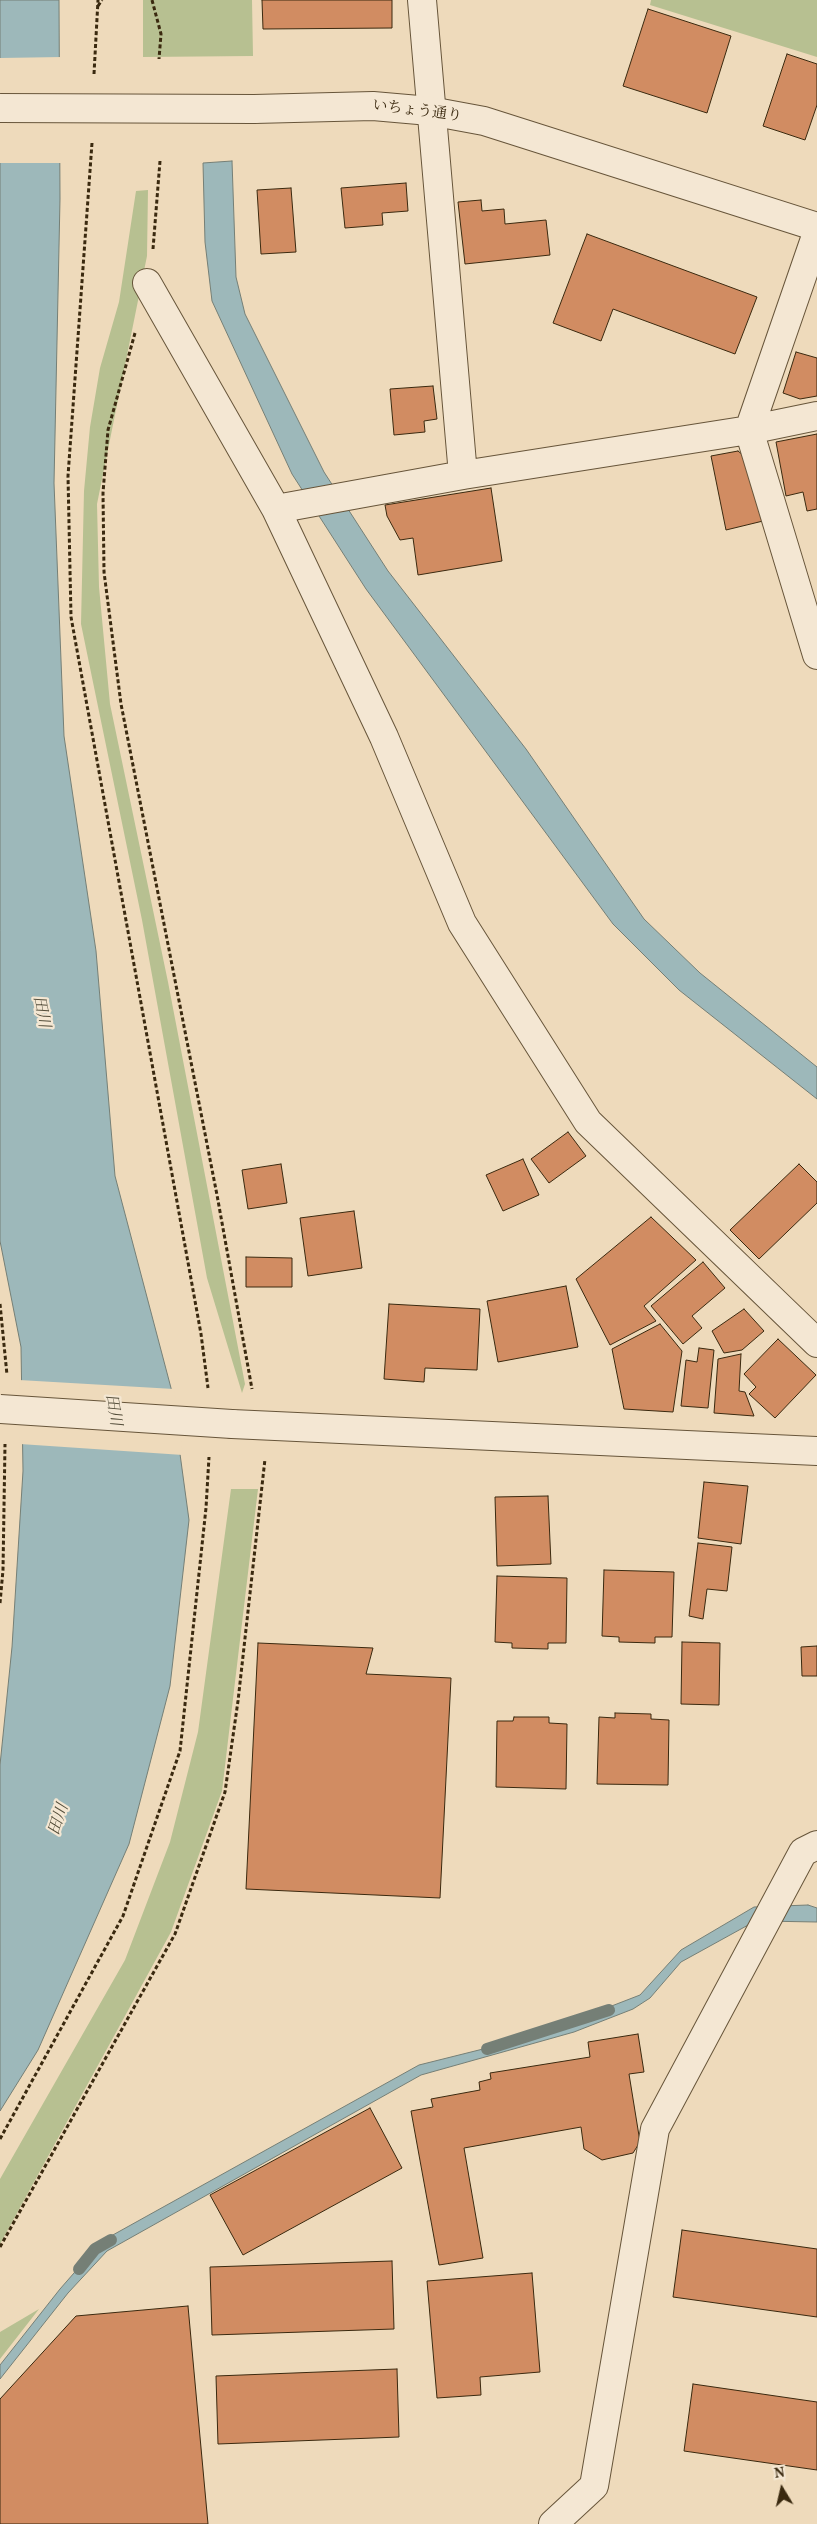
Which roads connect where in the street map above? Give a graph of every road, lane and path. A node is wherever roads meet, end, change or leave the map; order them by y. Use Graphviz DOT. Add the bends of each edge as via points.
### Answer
graph roads {
  1 [pos="98,0"];
  2 [pos="102,0"];
  3 [pos="152,0"];
  4 [pos="422,0"];
  5 [pos="97,6"];
  6 [pos="159,59"];
  7 [pos="94,75"];
  8 [pos="0,108"];
  9 [pos="430,111"];
  10 [pos="92,134"];
  11 [pos="160,161"];
  12 [pos="817,227"];
  13 [pos="817,233"];
  14 [pos="147,283"];
  15 [pos="817,416"];
  16 [pos="750,430"];
  17 [pos="463,475"];
  18 [pos="276,509"];
  19 [pos="817,655"];
  20 [pos="0,1304"];
  21 [pos="817,1343"];
  22 [pos="8,1382"];
  23 [pos="208,1395"];
  24 [pos="0,1409"];
  25 [pos="244,1425"];
  26 [pos="6,1436"];
  27 [pos="208,1451"];
  28 [pos="817,1451"];
  29 [pos="0,1603"];
  30 [pos="817,1844"];
  31 [pos="0,2139"];
  32 [pos="0,2247"];
  33 [pos="553,2524"];
  1 -- 5 [label="path"];
  2 -- 5 [label="path"];
  3 -- 6 [label="path" via="161,34"];
  4 -- 9 [label="street"];
  5 -- 7 [label="path"];
  8 -- 9 [label="street, いちょう通り, bridge" via="373,106"];
  9 -- 12 [label="street, いちょう通り" via="484,122"];
  9 -- 17 [label="street"];
  10 -- 23 [label="path" via="68,476 70,617 201,1334"];
  11 -- 14 [label="path" via="156,226"];
  13 -- 16 [label="street"];
  14 -- 18 [label="street"];
  14 -- 25 [label="path" via="108,430 103,493 104,572 121,704 217,1195"];
  15 -- 16 [label="street"];
  16 -- 17 [label="street"];
  16 -- 19 [label="street"];
  17 -- 18 [label="street"];
  18 -- 21 [label="street" via="384,737 462,923 588,1122"];
  20 -- 22 [label="path"];
  24 -- 25 [label="street, bridge"];
  25 -- 28 [label="street"];
  25 -- 32 [label="path" via="264,1448 266,1465 225,1792 175,1934"];
  26 -- 29 [label="path"];
  27 -- 31 [label="path" via="206,1508 180,1751 123,1916"];
  30 -- 33 [label="street" via="803,1852 655,2129 594,2486"];
}
